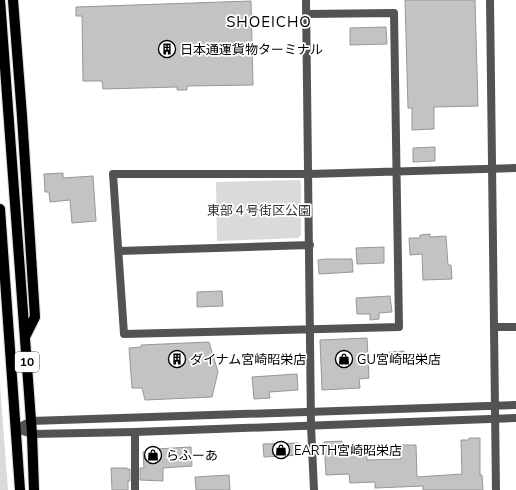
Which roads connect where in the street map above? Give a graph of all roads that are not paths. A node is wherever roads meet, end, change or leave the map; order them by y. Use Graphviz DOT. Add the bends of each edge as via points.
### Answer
graph roads {
  1 [pos="0,0"];
  2 [pos="13,0"];
  3 [pos="306,0"];
  4 [pos="490,0"];
  5 [pos="306,14"];
  6 [pos="491,168"];
  7 [pos="516,168"];
  8 [pos="397,171"];
  9 [pos="309,174"];
  10 [pos="0,209"];
  11 [pos="310,244"];
  12 [pos="119,251"];
  13 [pos="494,327"];
  14 [pos="516,327"];
  15 [pos="310,329"];
  16 [pos="25,337"];
  17 [pos="496,405"];
  18 [pos="516,405"];
  19 [pos="311,412"];
  20 [pos="496,418"];
  21 [pos="516,418"];
  22 [pos="31,421"];
  23 [pos="311,426"];
  24 [pos="16,429"];
  25 [pos="135,432"];
  26 [pos="32,434"];
  27 [pos="34,476"];
  28 [pos="20,490"];
  29 [pos="34,490"];
  30 [pos="41,490"];
  31 [pos="135,490"];
  32 [pos="314,490"];
  33 [pos="496,490"];
  1 -- 16 [label="main road, 10"];
  2 -- 16 [label="main road" via="36,317"];
  3 -- 5 [label="street"];
  4 -- 6 [label="street"];
  5 -- 8 [label="street" via="394,13"];
  5 -- 9 [label="street"];
  6 -- 7 [label="street"];
  6 -- 8 [label="street"];
  6 -- 13 [label="street"];
  8 -- 9 [label="street"];
  8 -- 15 [label="street" via="399,327"];
  9 -- 11 [label="street"];
  9 -- 12 [label="street" via="113,174"];
  10 -- 24 [label="main road, 10"];
  11 -- 12 [label="street"];
  11 -- 15 [label="street"];
  12 -- 15 [label="street" via="124,334"];
  13 -- 14 [label="street"];
  13 -- 17 [label="street"];
  15 -- 19 [label="street"];
  16 -- 22 [label="main road, 10"];
  17 -- 18 [label="street"];
  17 -- 19 [label="street"];
  17 -- 20 [label="street"];
  19 -- 22 [label="street"];
  19 -- 23 [label="street"];
  20 -- 21 [label="street"];
  20 -- 23 [label="street"];
  20 -- 33 [label="street"];
  22 -- 24 [label="street"];
  22 -- 26 [label="main road, 10"];
  23 -- 25 [label="street"];
  23 -- 32 [label="street"];
  24 -- 26 [label="street"];
  24 -- 28 [label="main road, 10"];
  25 -- 26 [label="street"];
  25 -- 31 [label="street"];
  26 -- 27 [label="main road, 10"];
  27 -- 29 [label="main road, 10"];
  27 -- 30 [label="main road"];
}
